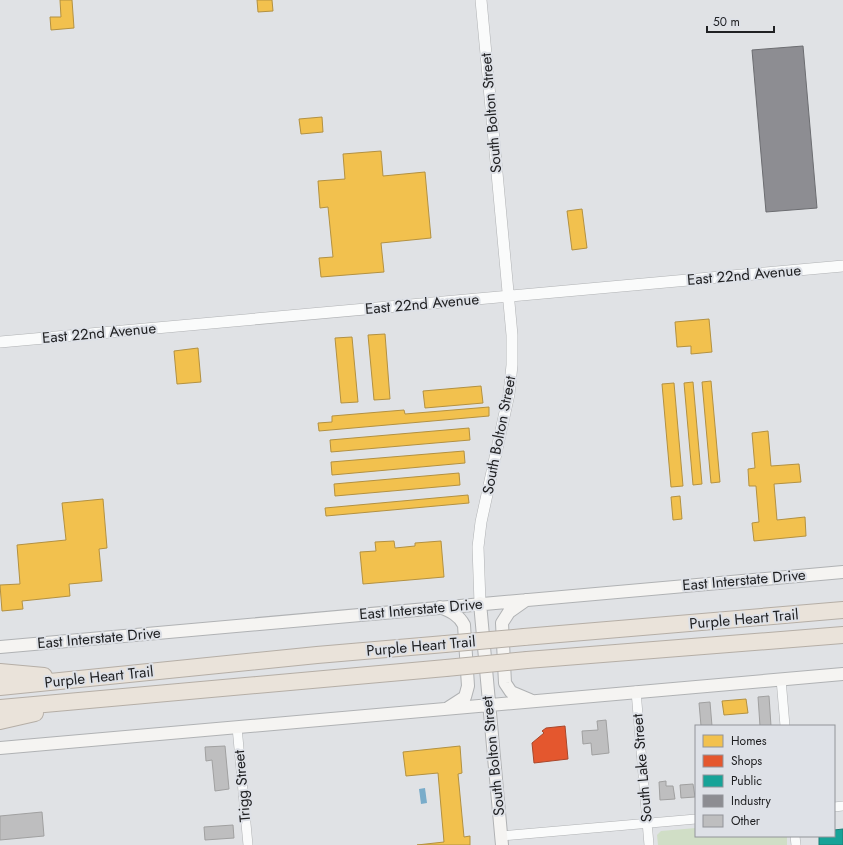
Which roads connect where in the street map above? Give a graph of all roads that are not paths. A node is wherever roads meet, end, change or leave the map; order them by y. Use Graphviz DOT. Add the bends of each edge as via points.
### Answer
graph roads {
  1 [pos="481,0"];
  2 [pos="843,266"];
  3 [pos="507,297"];
  4 [pos="0,342"];
  5 [pos="843,572"];
  6 [pos="527,599"];
  7 [pos="480,603"];
  8 [pos="439,607"];
  9 [pos="843,610"];
  10 [pos="843,635"];
  11 [pos="0,647"];
  12 [pos="0,672"];
  13 [pos="843,674"];
  14 [pos="86,679"];
  15 [pos="781,679"];
  16 [pos="0,687"];
  17 [pos="636,691"];
  18 [pos="76,701"];
  19 [pos="533,701"];
  20 [pos="488,705"];
  21 [pos="0,708"];
  22 [pos="448,708"];
  23 [pos="0,721"];
  24 [pos="785,725"];
  25 [pos="237,727"];
  26 [pos="0,748"];
  27 [pos="695,819"];
  28 [pos="647,823"];
  29 [pos="502,840"];
  30 [pos="248,845"];
  31 [pos="649,845"];
  1 -- 3 [label="street, South Bolton Street"];
  2 -- 3 [label="street, East 22nd Avenue"];
  3 -- 4 [label="street, East 22nd Avenue"];
  3 -- 7 [label="street, South Bolton Street" via="512,335 512,365 509,394 481,522 478,554"];
  5 -- 6 [label="main road, East Interstate Drive"];
  6 -- 7 [label="main road, East Interstate Drive"];
  6 -- 19 [label="main road" via="509,612 502,623 504,668 505,683 511,692"];
  7 -- 8 [label="main road, East Interstate Drive"];
  7 -- 20 [label="main road, South Bolton Street"];
  8 -- 11 [label="main road, East Interstate Drive"];
  8 -- 22 [label="main road" via="452,612 464,625 468,686 465,696"];
  9 -- 14 [label="highway, Purple Heart Trail, bridge" via="317,655"];
  10 -- 18 [label="highway, Purple Heart Trail, bridge" via="526,660"];
  12 -- 14 [label="highway"];
  13 -- 15 [label="main road"];
  14 -- 16 [label="highway, Purple Heart Trail"];
  15 -- 17 [label="main road"];
  15 -- 24 [label="street"];
  17 -- 19 [label="main road"];
  17 -- 28 [label="street, South Lake Street"];
  18 -- 21 [label="highway, Purple Heart Trail"];
  18 -- 23 [label="highway"];
  19 -- 20 [label="main road"];
  20 -- 22 [label="main road"];
  20 -- 29 [label="main road, South Bolton Street"];
  22 -- 25 [label="main road"];
  25 -- 26 [label="main road"];
  25 -- 30 [label="street, Trigg Street"];
  27 -- 28 [label="street"];
  28 -- 29 [label="street"];
  28 -- 31 [label="street, South Lake Street"];
}
